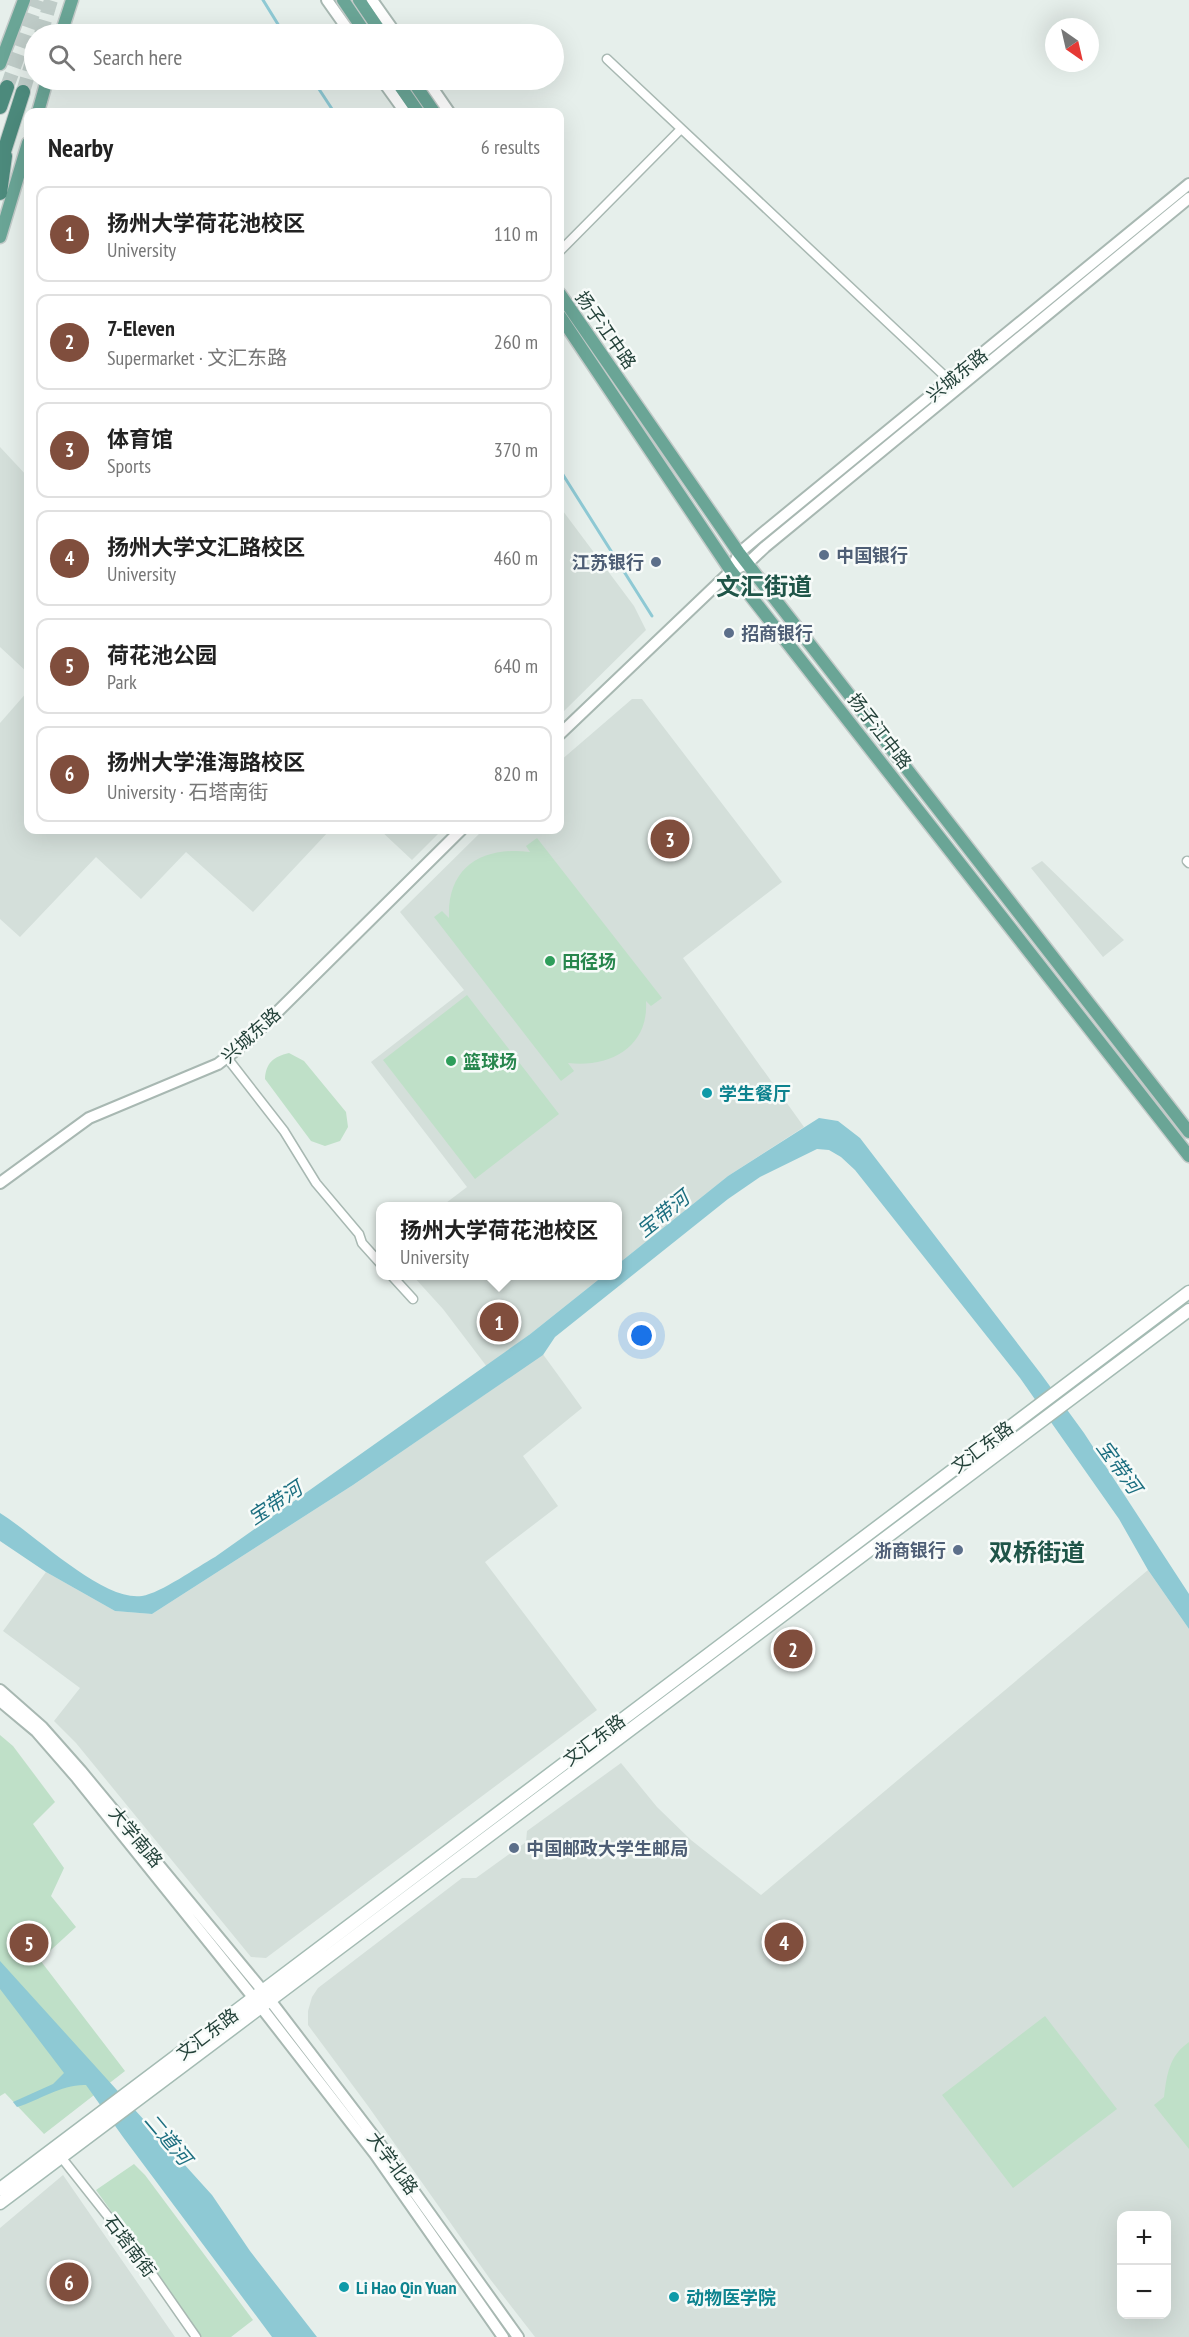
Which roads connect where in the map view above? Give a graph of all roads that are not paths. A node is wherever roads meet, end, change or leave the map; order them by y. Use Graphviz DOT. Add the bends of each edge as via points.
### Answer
graph roads {
  1 [pos="24,0"];
  2 [pos="72,0"];
  3 [pos="327,0"];
  4 [pos="343,0"];
  5 [pos="359,0"];
  6 [pos="372,0"];
  7 [pos="64,24"];
  8 [pos="344,24"];
  9 [pos="359,24"];
  10 [pos="375,24"];
  11 [pos="389,24"];
  12 [pos="607,58"];
  13 [pos="0,64"];
  14 [pos="7,87"];
  15 [pos="44,90"];
  16 [pos="389,90"];
  17 [pos="403,90"];
  18 [pos="419,90"];
  19 [pos="434,90"];
  20 [pos="23,92"];
  21 [pos="0,107"];
  22 [pos="39,108"];
  23 [pos="402,108"];
  24 [pos="415,108"];
  25 [pos="431,108"];
  26 [pos="446,108"];
  27 [pos="681,129"];
  28 [pos="6,146"];
  29 [pos="24,156"];
  30 [pos="0,164"];
  31 [pos="1189,184"];
  32 [pos="0,193"];
  33 [pos="1189,198"];
  34 [pos="0,237"];
  35 [pos="564,247"];
  36 [pos="564,300"];
  37 [pos="564,322"];
  38 [pos="950,381"];
  39 [pos="739,553"];
  40 [pos="747,564"];
  41 [pos="731,571"];
  42 [pos="564,730"];
  43 [pos="457,834"];
  44 [pos="228,1059"];
  45 [pos="1189,1132"];
  46 [pos="1189,1156"];
  47 [pos="0,1183"];
  48 [pos="376,1258"];
  49 [pos="396,1280"];
  50 [pos="1189,1292"];
  51 [pos="413,1299"];
  52 [pos="1189,1310"];
  53 [pos="0,1690"];
  54 [pos="0,1701"];
  55 [pos="262,1999"];
  56 [pos="103,2119"];
  57 [pos="61,2157"];
  58 [pos="0,2189"];
  59 [pos="0,2203"];
  60 [pos="196,2337"];
  61 [pos="503,2337"];
  62 [pos="518,2337"];
  1 -- 13 [label="main road"];
  2 -- 7 [label="main road"];
  3 -- 8 [label="street"];
  4 -- 9 [label="main road"];
  5 -- 10 [label="main road"];
  6 -- 11 [label="street"];
  12 -- 27 [label="street"];
  14 -- 21 [label="highway"];
  15 -- 22 [label="main road"];
  16 -- 23 [label="street"];
  17 -- 24 [label="main road"];
  18 -- 25 [label="main road"];
  19 -- 26 [label="street"];
  20 -- 28 [label="highway"];
  27 -- 35 [label="street"];
  27 -- 38 [label="street"];
  28 -- 30 [label="highway"];
  28 -- 32 [label="highway"];
  29 -- 34 [label="main road"];
  31 -- 38 [label="street, 兴城东路"];
  33 -- 40 [label="street, 兴城东路"];
  36 -- 39 [label="main road, 扬子江中路"];
  37 -- 41 [label="main road, 扬子江中路"];
  38 -- 39 [label="street, 兴城东路"];
  39 -- 40 [label="main road, 扬子江中路"];
  39 -- 41 [label="street, 兴城东路"];
  40 -- 41 [label="street, 兴城东路"];
  40 -- 45 [label="main road, 扬子江中路"];
  41 -- 42 [label="street, 兴城东路"];
  41 -- 46 [label="main road, 扬子江中路"];
  43 -- 44 [label="street, 兴城东路"];
  44 -- 47 [label="street, 兴城东路" via="89,1118"];
  44 -- 48 [label="street" via="284,1131 316,1183"];
  49 -- 51 [label="street"];
  50 -- 55 [label="main road, 文汇东路" via="502,1809"];
  52 -- 55 [label="main road, 文汇东路"];
  53 -- 55 [label="street, 大学南路" via="42,1727 81,1771"];
  54 -- 55 [label="street, 大学南路" via="36,1731"];
  55 -- 56 [label="main road, 文汇东路"];
  55 -- 61 [label="street, 大学北路"];
  55 -- 62 [label="street, 大学北路" via="385,2151"];
  56 -- 57 [label="main road, 文汇东路"];
  56 -- 58 [label="main road, 文汇东路"];
  57 -- 59 [label="main road, 文汇东路"];
  57 -- 60 [label="street, 石塔南街" via="141,2258"];
}
